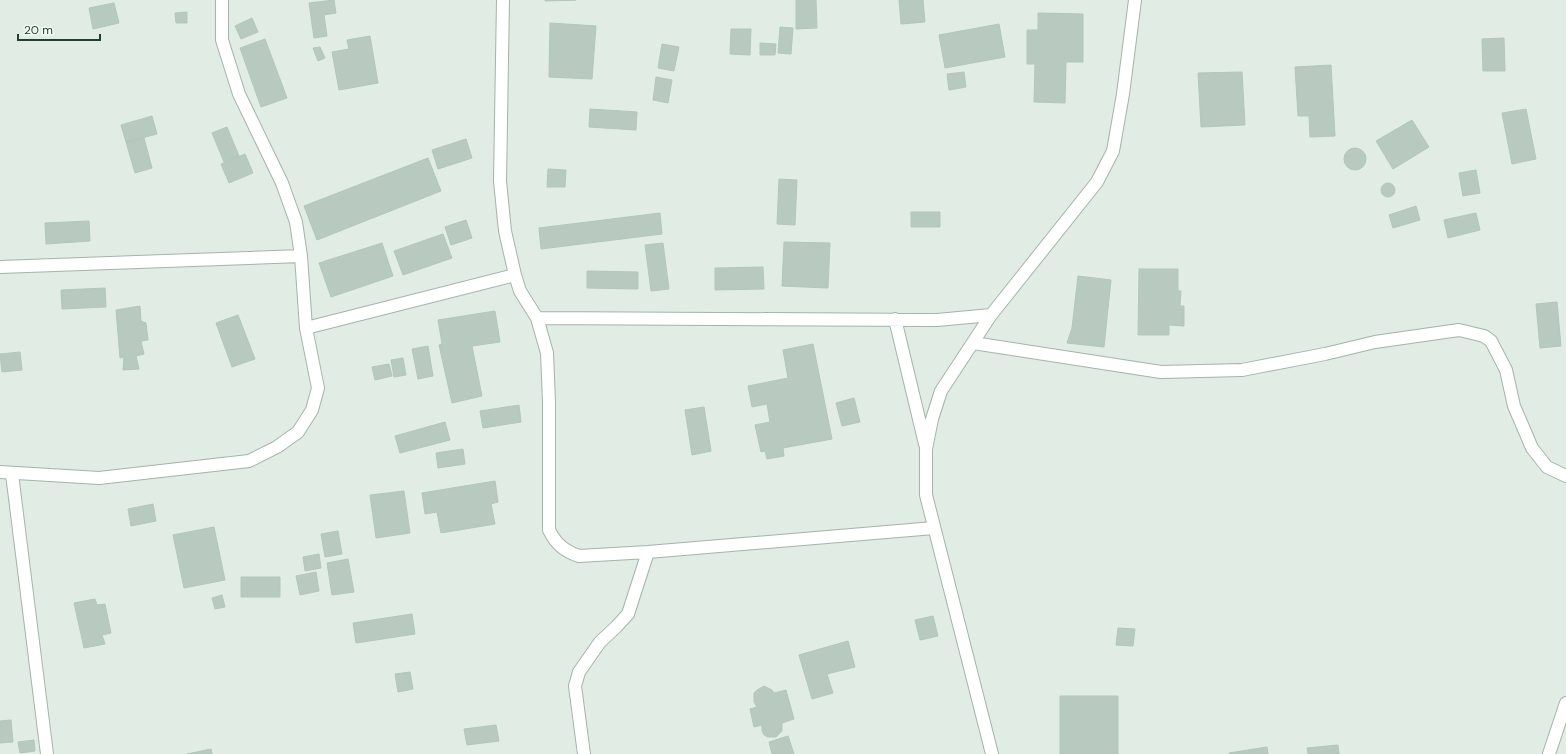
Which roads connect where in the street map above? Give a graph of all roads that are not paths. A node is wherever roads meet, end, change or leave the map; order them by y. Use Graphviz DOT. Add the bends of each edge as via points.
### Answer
graph roads {
  1 [pos="222,0"];
  2 [pos="503,0"];
  3 [pos="1136,0"];
  4 [pos="301,256"];
  5 [pos="0,267"];
  6 [pos="515,275"];
  7 [pos="991,315"];
  8 [pos="537,318"];
  9 [pos="895,319"];
  10 [pos="306,328"];
  11 [pos="973,343"];
  12 [pos="926,449"];
  13 [pos="6,473"];
  14 [pos="1566,476"];
  15 [pos="934,528"];
  16 [pos="648,552"];
  17 [pos="1566,703"];
  18 [pos="47,754"];
  19 [pos="584,754"];
  20 [pos="992,754"];
  21 [pos="1548,754"];
  1 -- 4 [label="street" via="222,40 230,67 239,94 282,183 296,222"];
  2 -- 6 [label="street" via="500,182 505,231"];
  3 -- 7 [label="street" via="1113,151 1097,182"];
  4 -- 5 [label="street"];
  4 -- 10 [label="street"];
  6 -- 8 [label="street" via="520,291"];
  6 -- 10 [label="street"];
  7 -- 9 [label="street" via="937,320"];
  7 -- 11 [label="street"];
  8 -- 9 [label="street"];
  8 -- 16 [label="street" via="547,353 549,530 560,547 579,556"];
  9 -- 12 [label="street"];
  10 -- 13 [label="street" via="318,388 312,410 298,432 277,447 249,461 99,478"];
  11 -- 12 [label="street" via="941,391"];
  11 -- 14 [label="street" via="1161,372 1242,370 1376,342 1459,330 1484,336 1491,341 1506,370 1514,406 1532,448 1547,467"];
  12 -- 15 [label="street" via="926,495"];
  13 -- 18 [label="street"];
  15 -- 16 [label="street"];
  15 -- 20 [label="street"];
  16 -- 19 [label="street" via="628,614 600,642 579,672 575,686"];
  17 -- 21 [label="street"];
}
